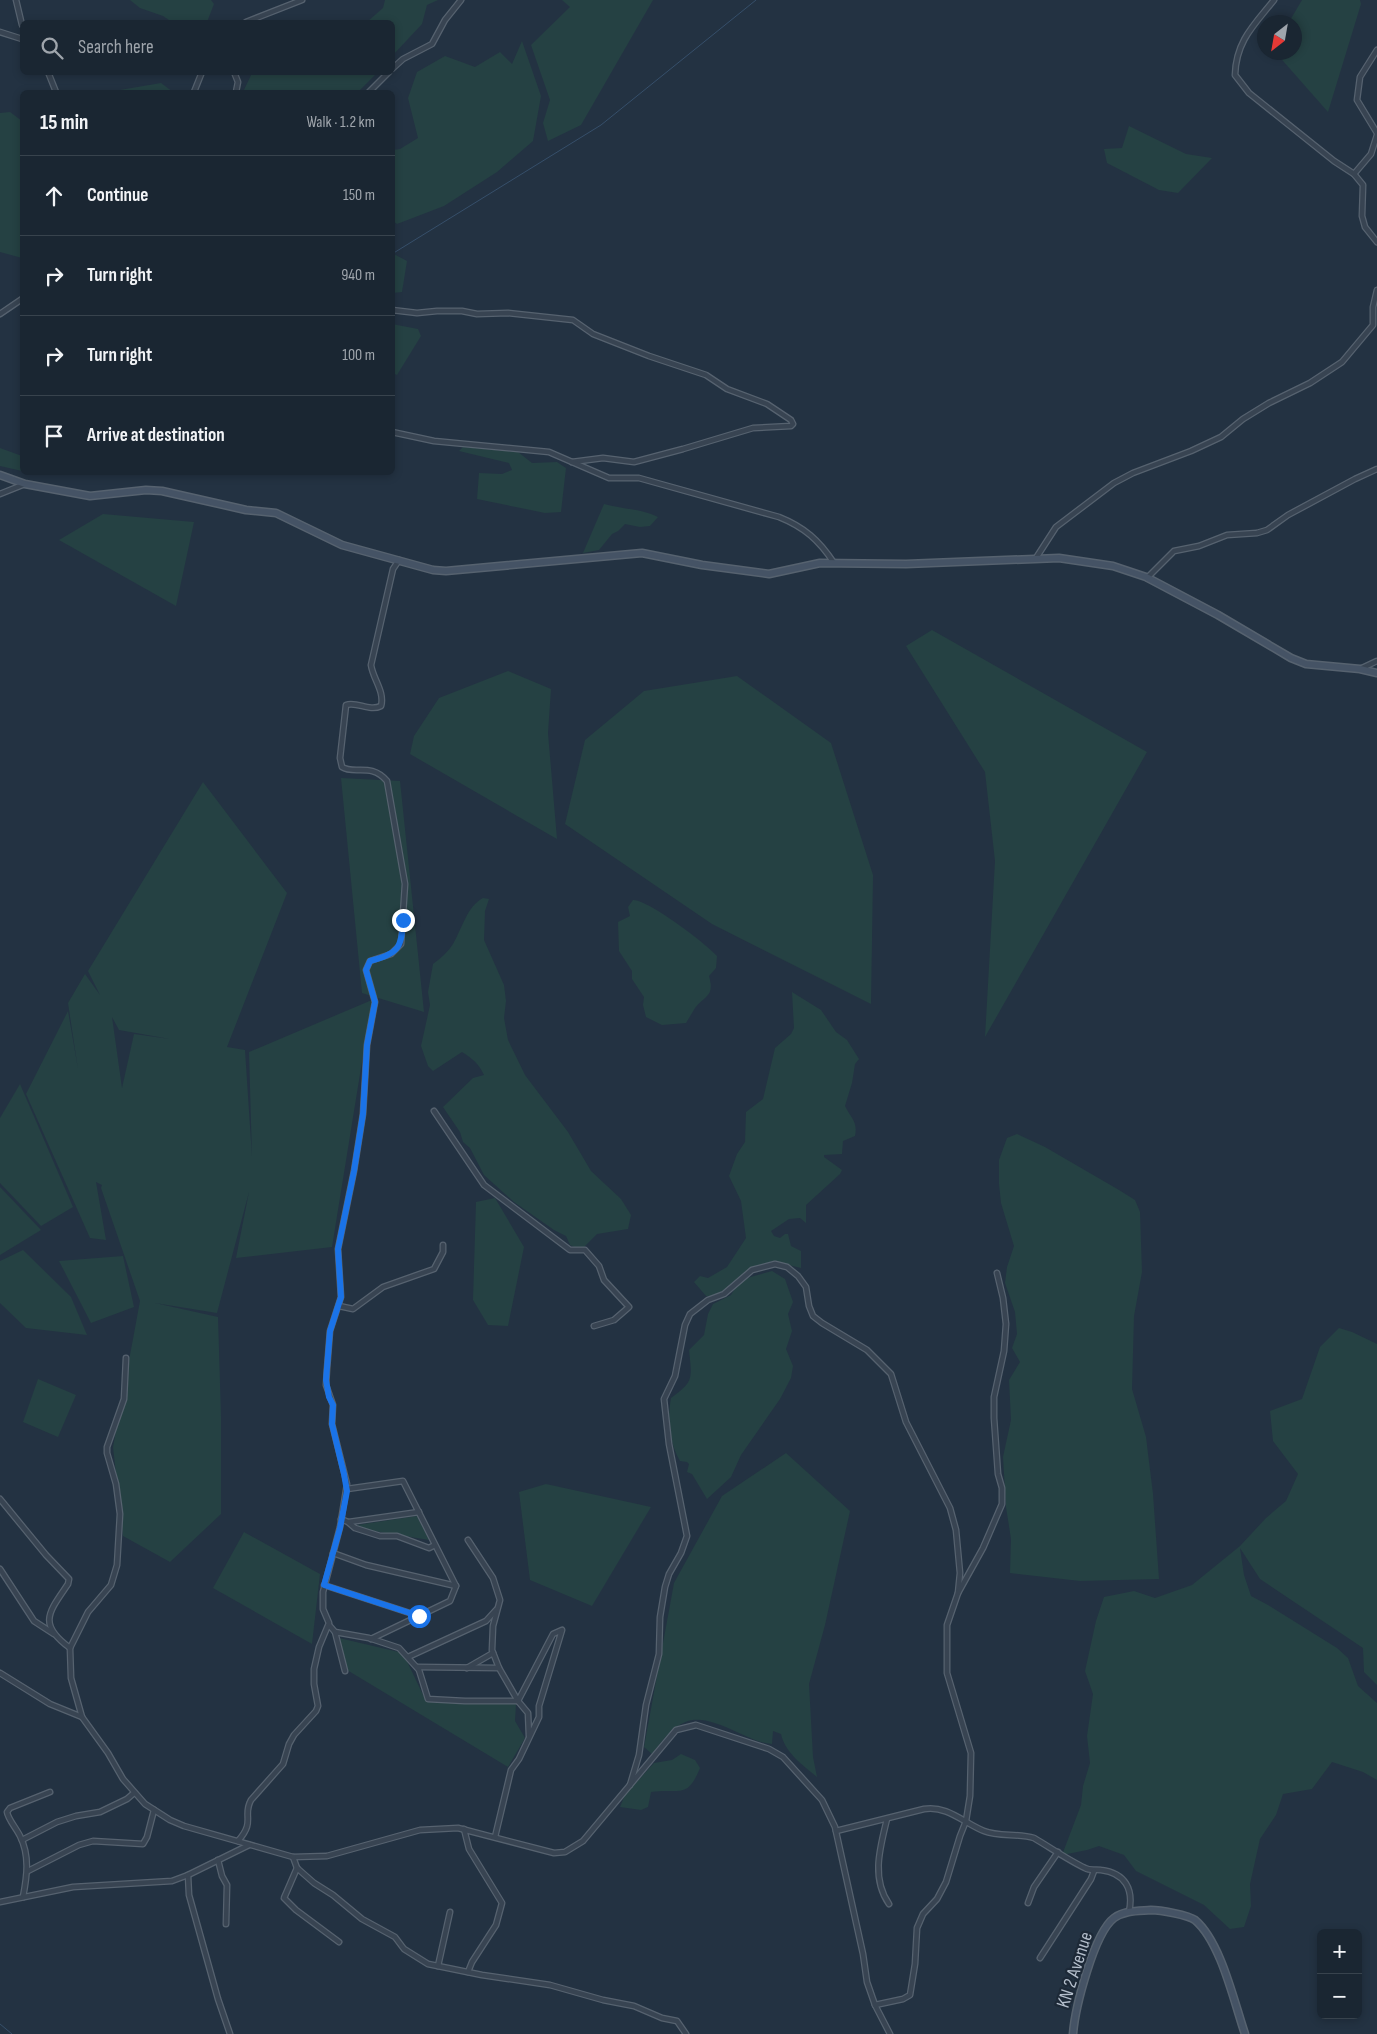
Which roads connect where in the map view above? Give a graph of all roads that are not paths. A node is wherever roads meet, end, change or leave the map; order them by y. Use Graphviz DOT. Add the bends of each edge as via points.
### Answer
graph roads {
  1 [pos="16,0"];
  2 [pos="302,0"];
  3 [pos="461,0"];
  4 [pos="1274,0"];
  5 [pos="21,20"];
  6 [pos="251,20"];
  7 [pos="0,32"];
  8 [pos="20,38"];
  9 [pos="1377,50"];
  10 [pos="395,66"];
  11 [pos="49,75"];
  12 [pos="201,75"];
  13 [pos="235,75"];
  14 [pos="386,75"];
  15 [pos="55,90"];
  16 [pos="195,90"];
  17 [pos="236,90"];
  18 [pos="371,90"];
  19 [pos="1377,134"];
  20 [pos="1354,174"];
  21 [pos="1377,242"];
  22 [pos="1377,290"];
  23 [pos="20,300"];
  24 [pos="395,310"];
  25 [pos="0,314"];
  26 [pos="395,433"];
  27 [pos="572,462"];
  28 [pos="1377,469"];
  29 [pos="0,475"];
  30 [pos="25,484"];
  31 [pos="0,494"];
  32 [pos="1036,558"];
  33 [pos="399,560"];
  34 [pos="834,563"];
  35 [pos="1147,578"];
  36 [pos="1377,662"];
  37 [pos="1360,669"];
  38 [pos="1377,673"];
  39 [pos="434,1111"];
  40 [pos="443,1245"];
  41 [pos="997,1273"];
  42 [pos="339,1306"];
  43 [pos="594,1326"];
  44 [pos="126,1358"];
  45 [pos="347,1489"];
  46 [pos="0,1499"];
  47 [pos="419,1512"];
  48 [pos="342,1519"];
  49 [pos="348,1522"];
  50 [pos="468,1540"];
  51 [pos="433,1546"];
  52 [pos="333,1553"];
  53 [pos="0,1569"];
  54 [pos="324,1585"];
  55 [pos="456,1586"];
  56 [pos="958,1593"];
  57 [pos="498,1607"];
  58 [pos="419,1616"];
  59 [pos="329,1625"];
  60 [pos="335,1632"];
  61 [pos="55,1635"];
  62 [pos="371,1639"];
  63 [pos="70,1648"];
  64 [pos="493,1653"];
  65 [pos="408,1657"];
  66 [pos="417,1667"];
  67 [pos="466,1668"];
  68 [pos="498,1668"];
  69 [pos="344,1671"];
  70 [pos="0,1673"];
  71 [pos="518,1701"];
  72 [pos="82,1717"];
  73 [pos="529,1737"];
  74 [pos="630,1787"];
  75 [pos="50,1792"];
  76 [pos="134,1793"];
  77 [pos="154,1810"];
  78 [pos="886,1819"];
  79 [pos="966,1821"];
  80 [pos="464,1829"];
  81 [pos="836,1831"];
  82 [pos="495,1837"];
  83 [pos="22,1840"];
  84 [pos="238,1841"];
  85 [pos="249,1844"];
  86 [pos="1058,1852"];
  87 [pos="293,1857"];
  88 [pos="218,1860"];
  89 [pos="297,1868"];
  90 [pos="28,1871"];
  91 [pos="1094,1871"];
  92 [pos="188,1875"];
  93 [pos="23,1897"];
  94 [pos="0,1902"];
  95 [pos="1028,1902"];
  96 [pos="889,1904"];
  97 [pos="450,1912"];
  98 [pos="1129,1912"];
  99 [pos="226,1924"];
  100 [pos="339,1942"];
  101 [pos="1040,1958"];
  102 [pos="438,1966"];
  103 [pos="468,1972"];
  104 [pos="875,2005"];
  105 [pos="230,2034"];
  106 [pos="686,2034"];
  107 [pos="890,2034"];
  108 [pos="1073,2034"];
  109 [pos="1245,2034"];
  1 -- 5 [label="street"];
  2 -- 6 [label="street"];
  3 -- 10 [label="street" via="432,44"];
  4 -- 20 [label="street" via="1243,40 1235,75 1249,93"];
  7 -- 8 [label="street"];
  9 -- 19 [label="street" via="1360,77 1358,100"];
  11 -- 15 [label="street"];
  12 -- 16 [label="street"];
  13 -- 17 [label="street"];
  14 -- 18 [label="street"];
  19 -- 20 [label="street" via="1371,154"];
  20 -- 21 [label="street" via="1363,185 1365,227"];
  22 -- 32 [label="street" via="1373,326 1342,362 1243,419 1221,437 1114,483 1056,527"];
  23 -- 25 [label="street"];
  24 -- 27 [label="street" via="417,314 437,311 508,313 573,320 593,334 706,375 727,390 767,404 793,424 753,428 634,462 603,458"];
  26 -- 27 [label="street" via="434,441 549,452"];
  27 -- 34 [label="street" via="609,478 639,478 799,525 825,549"];
  28 -- 35 [label="street" via="1288,515 1268,530 1219,536 1204,544 1174,551"];
  29 -- 30 [label="street"];
  30 -- 31 [label="street"];
  30 -- 33 [label="street" via="90,496 162,491 246,510 276,513 342,545"];
  32 -- 34 [label="street" via="906,564"];
  32 -- 35 [label="street" via="1113,566"];
  33 -- 34 [label="street" via="446,571 642,553 769,574 807,565"];
  33 -- 42 [label="street" via="394,569 371,665 382,703 373,708 346,706 340,758 345,770 368,770 388,781 405,884 401,944 391,954 370,961 366,970 375,1002 367,1045 363,1114 338,1249 342,1290"];
  35 -- 37 [label="street" via="1226,619 1291,658 1306,664"];
  36 -- 37 [label="street"];
  37 -- 38 [label="street"];
  39 -- 43 [label="street" via="484,1185 570,1250 584,1250 599,1266 604,1280 630,1306 614,1320"];
  40 -- 42 [label="street" via="434,1269 383,1288 353,1309"];
  41 -- 56 [label="street" via="1006,1324 994,1397 1002,1504"];
  42 -- 45 [label="street" via="330,1331 326,1385 333,1405 332,1424"];
  44 -- 63 [label="street" via="124,1399 107,1447 120,1514 117,1565 111,1585 88,1612"];
  45 -- 47 [label="street" via="403,1481"];
  45 -- 48 [label="street"];
  46 -- 61 [label="street" via="69,1579 51,1609 50,1626"];
  47 -- 49 [label="street"];
  47 -- 55 [label="street"];
  48 -- 49 [label="street"];
  48 -- 52 [label="street"];
  49 -- 51 [label="street" via="355,1528 380,1536 397,1536 429,1548"];
  50 -- 57 [label="street" via="493,1578 500,1600"];
  52 -- 54 [label="street"];
  52 -- 55 [label="street" via="366,1565"];
  53 -- 61 [label="street" via="34,1620"];
  54 -- 58 [label="street"];
  54 -- 59 [label="street" via="324,1609"];
  55 -- 58 [label="street" via="450,1601"];
  56 -- 74 [label="street" via="960,1573 956,1530 950,1508 906,1422 891,1374 867,1350 813,1316 806,1287 787,1267 775,1264 752,1270 724,1294 708,1300 690,1314 674,1376 664,1399 669,1444 687,1536 665,1587 659,1654"];
  56 -- 79 [label="street" via="947,1625 946,1656 947,1673 971,1753 972,1781"];
  57 -- 64 [label="street" via="493,1626"];
  57 -- 65 [label="street" via="486,1621"];
  58 -- 62 [label="street"];
  59 -- 60 [label="street"];
  59 -- 84 [label="street" via="314,1669 316,1711 294,1735 283,1764 248,1804 248,1827"];
  60 -- 62 [label="street"];
  60 -- 69 [label="street"];
  61 -- 63 [label="street"];
  62 -- 65 [label="street" via="399,1648"];
  63 -- 72 [label="street" via="71,1678"];
  64 -- 67 [label="street"];
  64 -- 68 [label="street"];
  65 -- 66 [label="street"];
  66 -- 67 [label="street"];
  66 -- 71 [label="street" via="428,1699"];
  67 -- 68 [label="street"];
  68 -- 71 [label="street"];
  70 -- 72 [label="street" via="50,1704"];
  71 -- 73 [label="street" via="528,1713"];
  71 -- 73 [label="street" via="553,1634 562,1630 539,1717"];
  72 -- 76 [label="street"];
  73 -- 82 [label="street" via="511,1770"];
  74 -- 81 [label="street" via="673,1731 696,1726 756,1744 783,1757 822,1800"];
  74 -- 82 [label="street" via="583,1841 565,1852 554,1853"];
  75 -- 83 [label="street" via="8,1810 7,1815"];
  76 -- 77 [label="street"];
  76 -- 83 [label="street" via="127,1800 100,1812 57,1822"];
  77 -- 84 [label="street" via="184,1826"];
  77 -- 90 [label="street" via="143,1844 93,1841"];
  78 -- 79 [label="street" via="932,1808"];
  78 -- 81 [label="street"];
  78 -- 96 [label="street" via="877,1860 881,1893"];
  79 -- 86 [label="street" via="988,1832 1027,1836"];
  79 -- 104 [label="street" via="946,1882 917,1928 910,1995"];
  80 -- 82 [label="street"];
  80 -- 87 [label="street" via="420,1830 327,1856"];
  80 -- 103 [label="street" via="469,1849 502,1903 496,1925"];
  81 -- 104 [label="street" via="867,1982"];
  83 -- 90 [label="street"];
  84 -- 85 [label="street"];
  85 -- 87 [label="street"];
  85 -- 88 [label="street"];
  86 -- 91 [label="street"];
  86 -- 95 [label="street" via="1034,1887"];
  87 -- 89 [label="street"];
  88 -- 92 [label="street"];
  88 -- 99 [label="street" via="227,1885"];
  89 -- 100 [label="street" via="284,1898"];
  89 -- 102 [label="street" via="362,1919 395,1937 404,1949 428,1964"];
  90 -- 93 [label="street"];
  91 -- 98 [label="street" via="1111,1873 1126,1882 1131,1897"];
  91 -- 101 [label="street"];
  92 -- 93 [label="street" via="162,1883 94,1885"];
  92 -- 105 [label="street" via="191,1904"];
  93 -- 94 [label="street"];
  97 -- 102 [label="street"];
  98 -- 108 [label="street, KN 2 Avenue" via="1116,1917 1101,1934 1076,2008"];
  98 -- 109 [label="street, KN 2 Avenue" via="1160,1910 1194,1920 1215,1946"];
  102 -- 103 [label="street"];
  103 -- 106 [label="street" via="550,1985 634,2006 677,2021"];
  104 -- 107 [label="street"];
}
